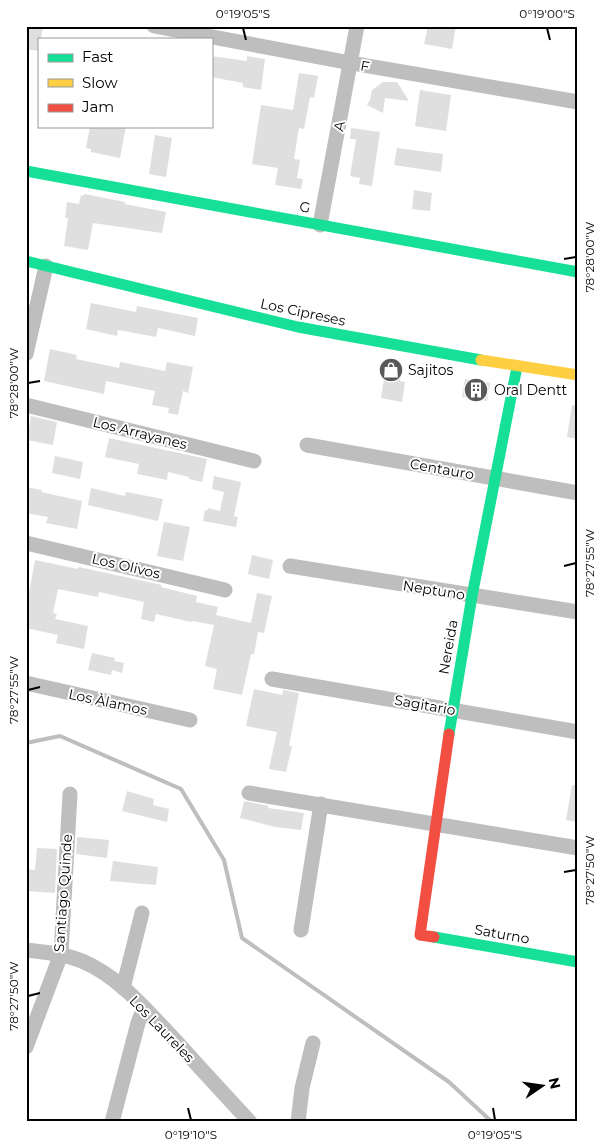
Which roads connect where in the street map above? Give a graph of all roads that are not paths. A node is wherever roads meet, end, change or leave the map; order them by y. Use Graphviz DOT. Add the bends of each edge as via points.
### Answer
graph roads {
  1 [pos="154,26"];
  2 [pos="357,26"];
  3 [pos="351,63"];
  4 [pos="578,102"];
  5 [pos="26,172"];
  6 [pos="320,225"];
  7 [pos="26,261"];
  8 [pos="46,266"];
  9 [pos="578,272"];
  10 [pos="26,354"];
  11 [pos="517,367"];
  12 [pos="578,375"];
  13 [pos="26,405"];
  14 [pos="307,446"];
  15 [pos="254,461"];
  16 [pos="496,478"];
  17 [pos="578,493"];
  18 [pos="26,543"];
  19 [pos="290,566"];
  20 [pos="225,590"];
  21 [pos="472,596"];
  22 [pos="578,612"];
  23 [pos="272,679"];
  24 [pos="26,683"];
  25 [pos="452,710"];
  26 [pos="190,720"];
  27 [pos="578,732"];
  28 [pos="249,793"];
  29 [pos="70,794"];
  30 [pos="320,804"];
  31 [pos="435,823"];
  32 [pos="578,848"];
  33 [pos="142,913"];
  34 [pos="301,930"];
  35 [pos="420,935"];
  36 [pos="26,950"];
  37 [pos="61,954"];
  38 [pos="578,962"];
  39 [pos="123,988"];
  40 [pos="144,1008"];
  41 [pos="313,1043"];
  42 [pos="26,1047"];
  43 [pos="112,1122"];
  44 [pos="250,1122"];
  45 [pos="298,1122"];
  1 -- 3 [label="street, F"];
  2 -- 3 [label="street, A"];
  3 -- 4 [label="street, F"];
  3 -- 6 [label="street, A"];
  5 -- 6 [label="street, G"];
  6 -- 9 [label="street, G"];
  7 -- 8 [label="street, Los Cipreses"];
  8 -- 10 [label="street"];
  8 -- 11 [label="street, Los Cipreses" via="298,327"];
  11 -- 12 [label="street, Los Cipreses"];
  11 -- 16 [label="street, Nereida"];
  13 -- 15 [label="street, Los Arrayanes"];
  14 -- 16 [label="street, Centauro"];
  16 -- 17 [label="street, Centauro"];
  16 -- 21 [label="street, Nereida"];
  18 -- 20 [label="street, Los Olivos"];
  19 -- 21 [label="street, Neptuno"];
  21 -- 22 [label="street, Neptuno"];
  21 -- 25 [label="street, Nereida"];
  23 -- 25 [label="street, Sagitario"];
  24 -- 26 [label="street, Los Àlamos"];
  25 -- 27 [label="street, Sagitario"];
  25 -- 31 [label="street, Nereida"];
  28 -- 30 [label="street"];
  29 -- 37 [label="street, Santiago Quinde"];
  30 -- 31 [label="street"];
  30 -- 34 [label="street"];
  31 -- 32 [label="street"];
  31 -- 35 [label="street, Nereida"];
  33 -- 39 [label="street"];
  35 -- 38 [label="street, Saturno"];
  36 -- 37 [label="street, Los Laureles"];
  37 -- 39 [label="street, Los Laureles" via="92,966"];
  37 -- 42 [label="street, Santiago Quinde"];
  39 -- 40 [label="street, Los Laureles"];
  40 -- 43 [label="street"];
  40 -- 44 [label="street, Los Laureles"];
  41 -- 45 [label="street"];
}
